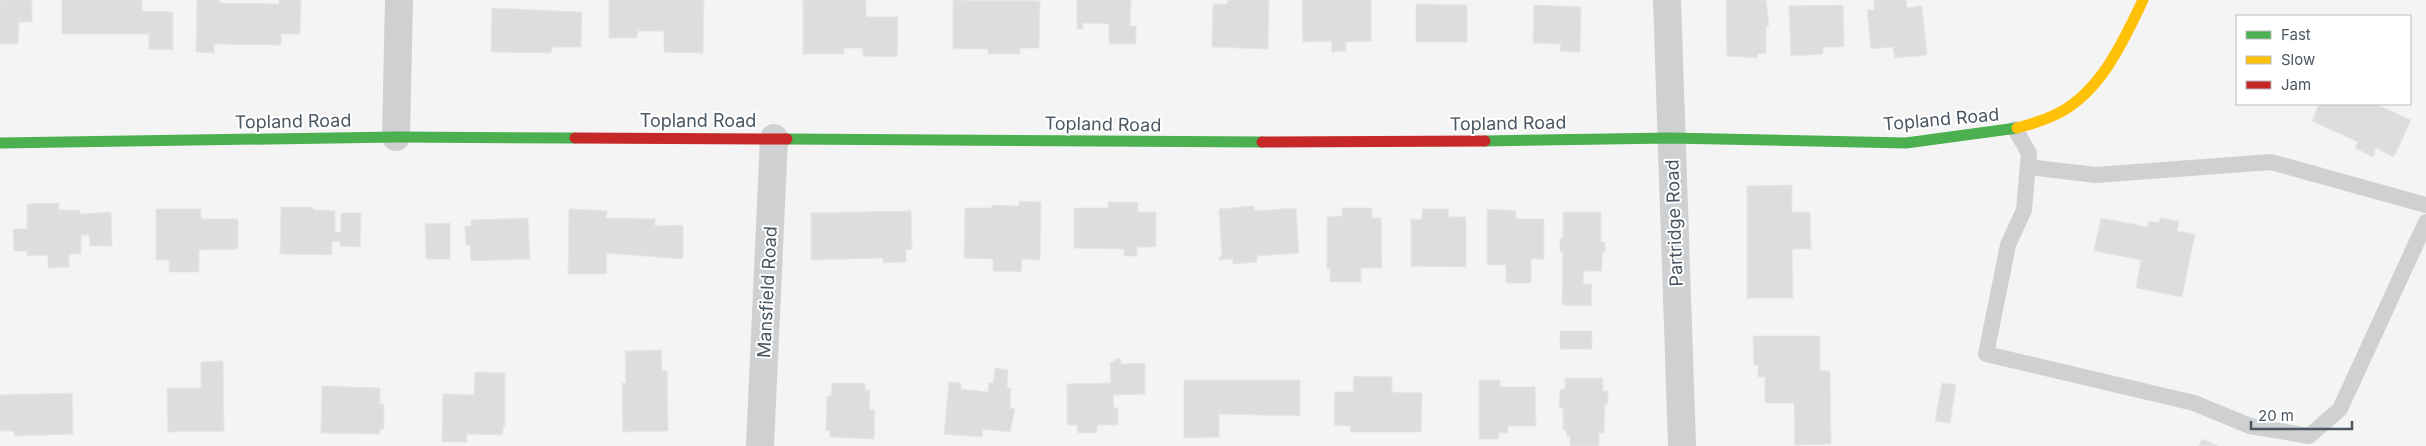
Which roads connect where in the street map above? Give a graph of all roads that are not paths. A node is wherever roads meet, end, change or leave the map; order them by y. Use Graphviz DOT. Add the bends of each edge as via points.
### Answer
graph roads {
  1 [pos="399,0"];
  2 [pos="1667,0"];
  3 [pos="2144,0"];
  4 [pos="2015,129"];
  5 [pos="396,137"];
  6 [pos="774,138"];
  7 [pos="1671,138"];
  8 [pos="0,143"];
  9 [pos="2028,167"];
  10 [pos="2426,205"];
  11 [pos="2426,222"];
  12 [pos="760,446"];
  13 [pos="1682,446"];
  1 -- 5 [label="street"];
  2 -- 7 [label="street, Partridge Road"];
  3 -- 4 [label="street, Topland Road" via="2124,41 2100,77 2077,101 2051,117"];
  4 -- 7 [label="street, Topland Road" via="1906,143"];
  4 -- 9 [label="lane" via="2029,153"];
  5 -- 6 [label="street, Topland Road"];
  5 -- 8 [label="street, Topland Road"];
  6 -- 7 [label="street, Topland Road" via="1346,144"];
  6 -- 12 [label="street, Mansfield Road"];
  7 -- 13 [label="street, Partridge Road"];
  9 -- 10 [label="lane" via="2096,175 2271,162"];
  9 -- 11 [label="lane" via="2024,210 2008,245 1986,354 2194,403 2250,426 2309,436 2340,409"];
}
